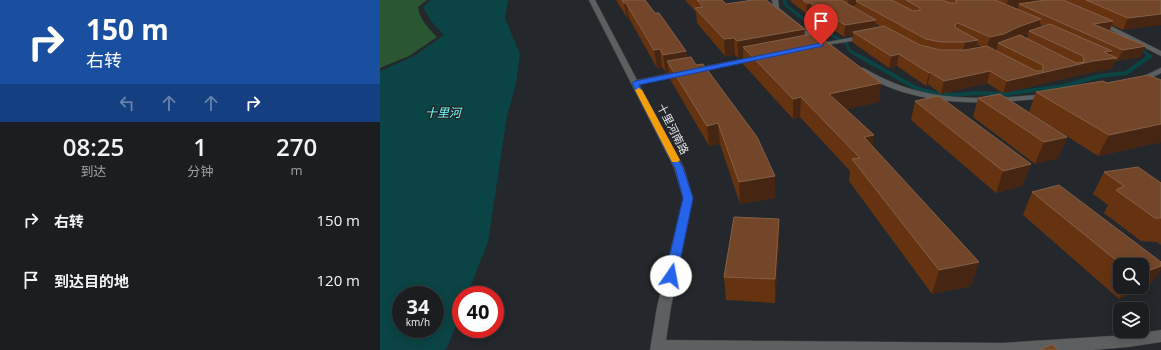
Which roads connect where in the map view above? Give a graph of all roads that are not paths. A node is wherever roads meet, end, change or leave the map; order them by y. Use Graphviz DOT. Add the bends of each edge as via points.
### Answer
graph roads {
  1 [pos="592,0"];
  2 [pos="775,0"];
  3 [pos="1090,18"];
  4 [pos="870,36"];
  5 [pos="821,45"];
  6 [pos="806,48"];
  7 [pos="834,53"];
  8 [pos="1161,54"];
  9 [pos="767,56"];
  10 [pos="853,65"];
  11 [pos="1161,70"];
  12 [pos="635,83"];
  13 [pos="1127,84"];
  14 [pos="1057,95"];
  15 [pos="1161,336"];
  16 [pos="657,348"];
  1 -- 12 [label="street, 十里河南路"];
  2 -- 5 [label="street" via="776,9"];
  3 -- 8 [label="street"];
  4 -- 5 [label="street"];
  5 -- 6 [label="street"];
  5 -- 7 [label="street"];
  9 -- 12 [label="street"];
  10 -- 14 [label="street" via="892,87 926,97 968,100"];
  11 -- 13 [label="street"];
  12 -- 16 [label="street, 十里河南路" via="679,168 688,198"];
  15 -- 16 [label="street" via="1128,341 1002,350"];
}
